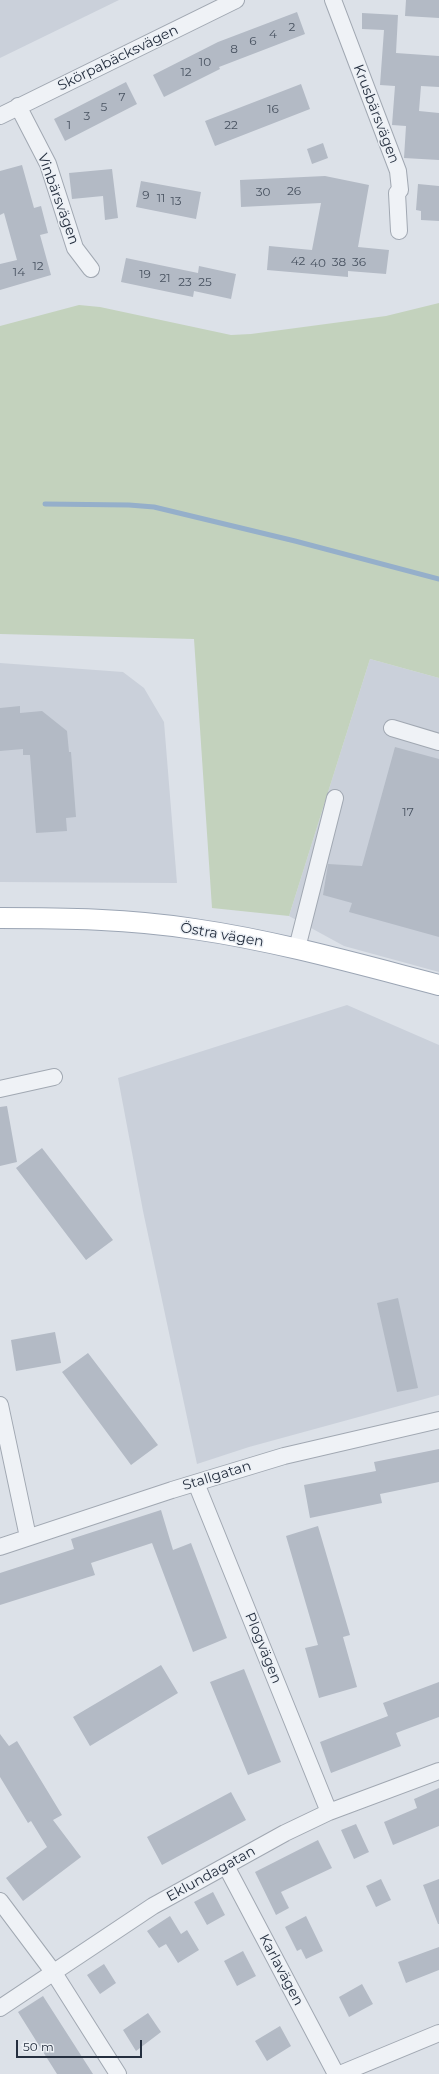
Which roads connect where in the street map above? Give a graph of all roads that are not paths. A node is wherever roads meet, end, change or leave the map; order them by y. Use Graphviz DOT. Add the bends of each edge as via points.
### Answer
graph roads {
  1 [pos="236,0"];
  2 [pos="333,0"];
  3 [pos="18,106"];
  4 [pos="0,116"];
  5 [pos="399,231"];
  6 [pos="91,269"];
  7 [pos="392,728"];
  8 [pos="439,742"];
  9 [pos="334,798"];
  10 [pos="0,918"];
  11 [pos="297,948"];
  12 [pos="439,985"];
  13 [pos="54,1077"];
  14 [pos="0,1089"];
  15 [pos="0,1405"];
  16 [pos="439,1420"];
  17 [pos="196,1483"];
  18 [pos="28,1537"];
  19 [pos="0,1547"];
  20 [pos="439,1771"];
  21 [pos="329,1812"];
  22 [pos="226,1866"];
  23 [pos="0,1901"];
  24 [pos="54,1973"];
  25 [pos="0,2008"];
  26 [pos="439,2033"];
  27 [pos="118,2074"];
  28 [pos="336,2074"];
  29 [pos="340,2074"];
  1 -- 3 [label="street, Skörpabäcksvägen"];
  2 -- 5 [label="street, Krusbärsvägen" via="398,171"];
  3 -- 4 [label="street, Skörpabäcksvägen"];
  3 -- 6 [label="street, Vinbärsvägen" via="48,164 75,248"];
  7 -- 8 [label="street"];
  9 -- 11 [label="street"];
  10 -- 11 [label="main road, Östra vägen" via="130,921 194,929"];
  11 -- 12 [label="main road, Östra vägen"];
  13 -- 14 [label="street"];
  15 -- 18 [label="street"];
  16 -- 17 [label="street, Stallgatan" via="284,1456"];
  17 -- 18 [label="street, Stallgatan"];
  17 -- 21 [label="street, Plogvägen"];
  18 -- 19 [label="street, Stallgatan"];
  20 -- 21 [label="street, Eklundagatan"];
  21 -- 22 [label="street, Eklundagatan"];
  22 -- 24 [label="street, Eklundagatan" via="153,1906"];
  22 -- 28 [label="street, Karlavägen"];
  23 -- 24 [label="street"];
  24 -- 25 [label="street, Eklundagatan"];
  24 -- 27 [label="street"];
  26 -- 29 [label="street"];
}
